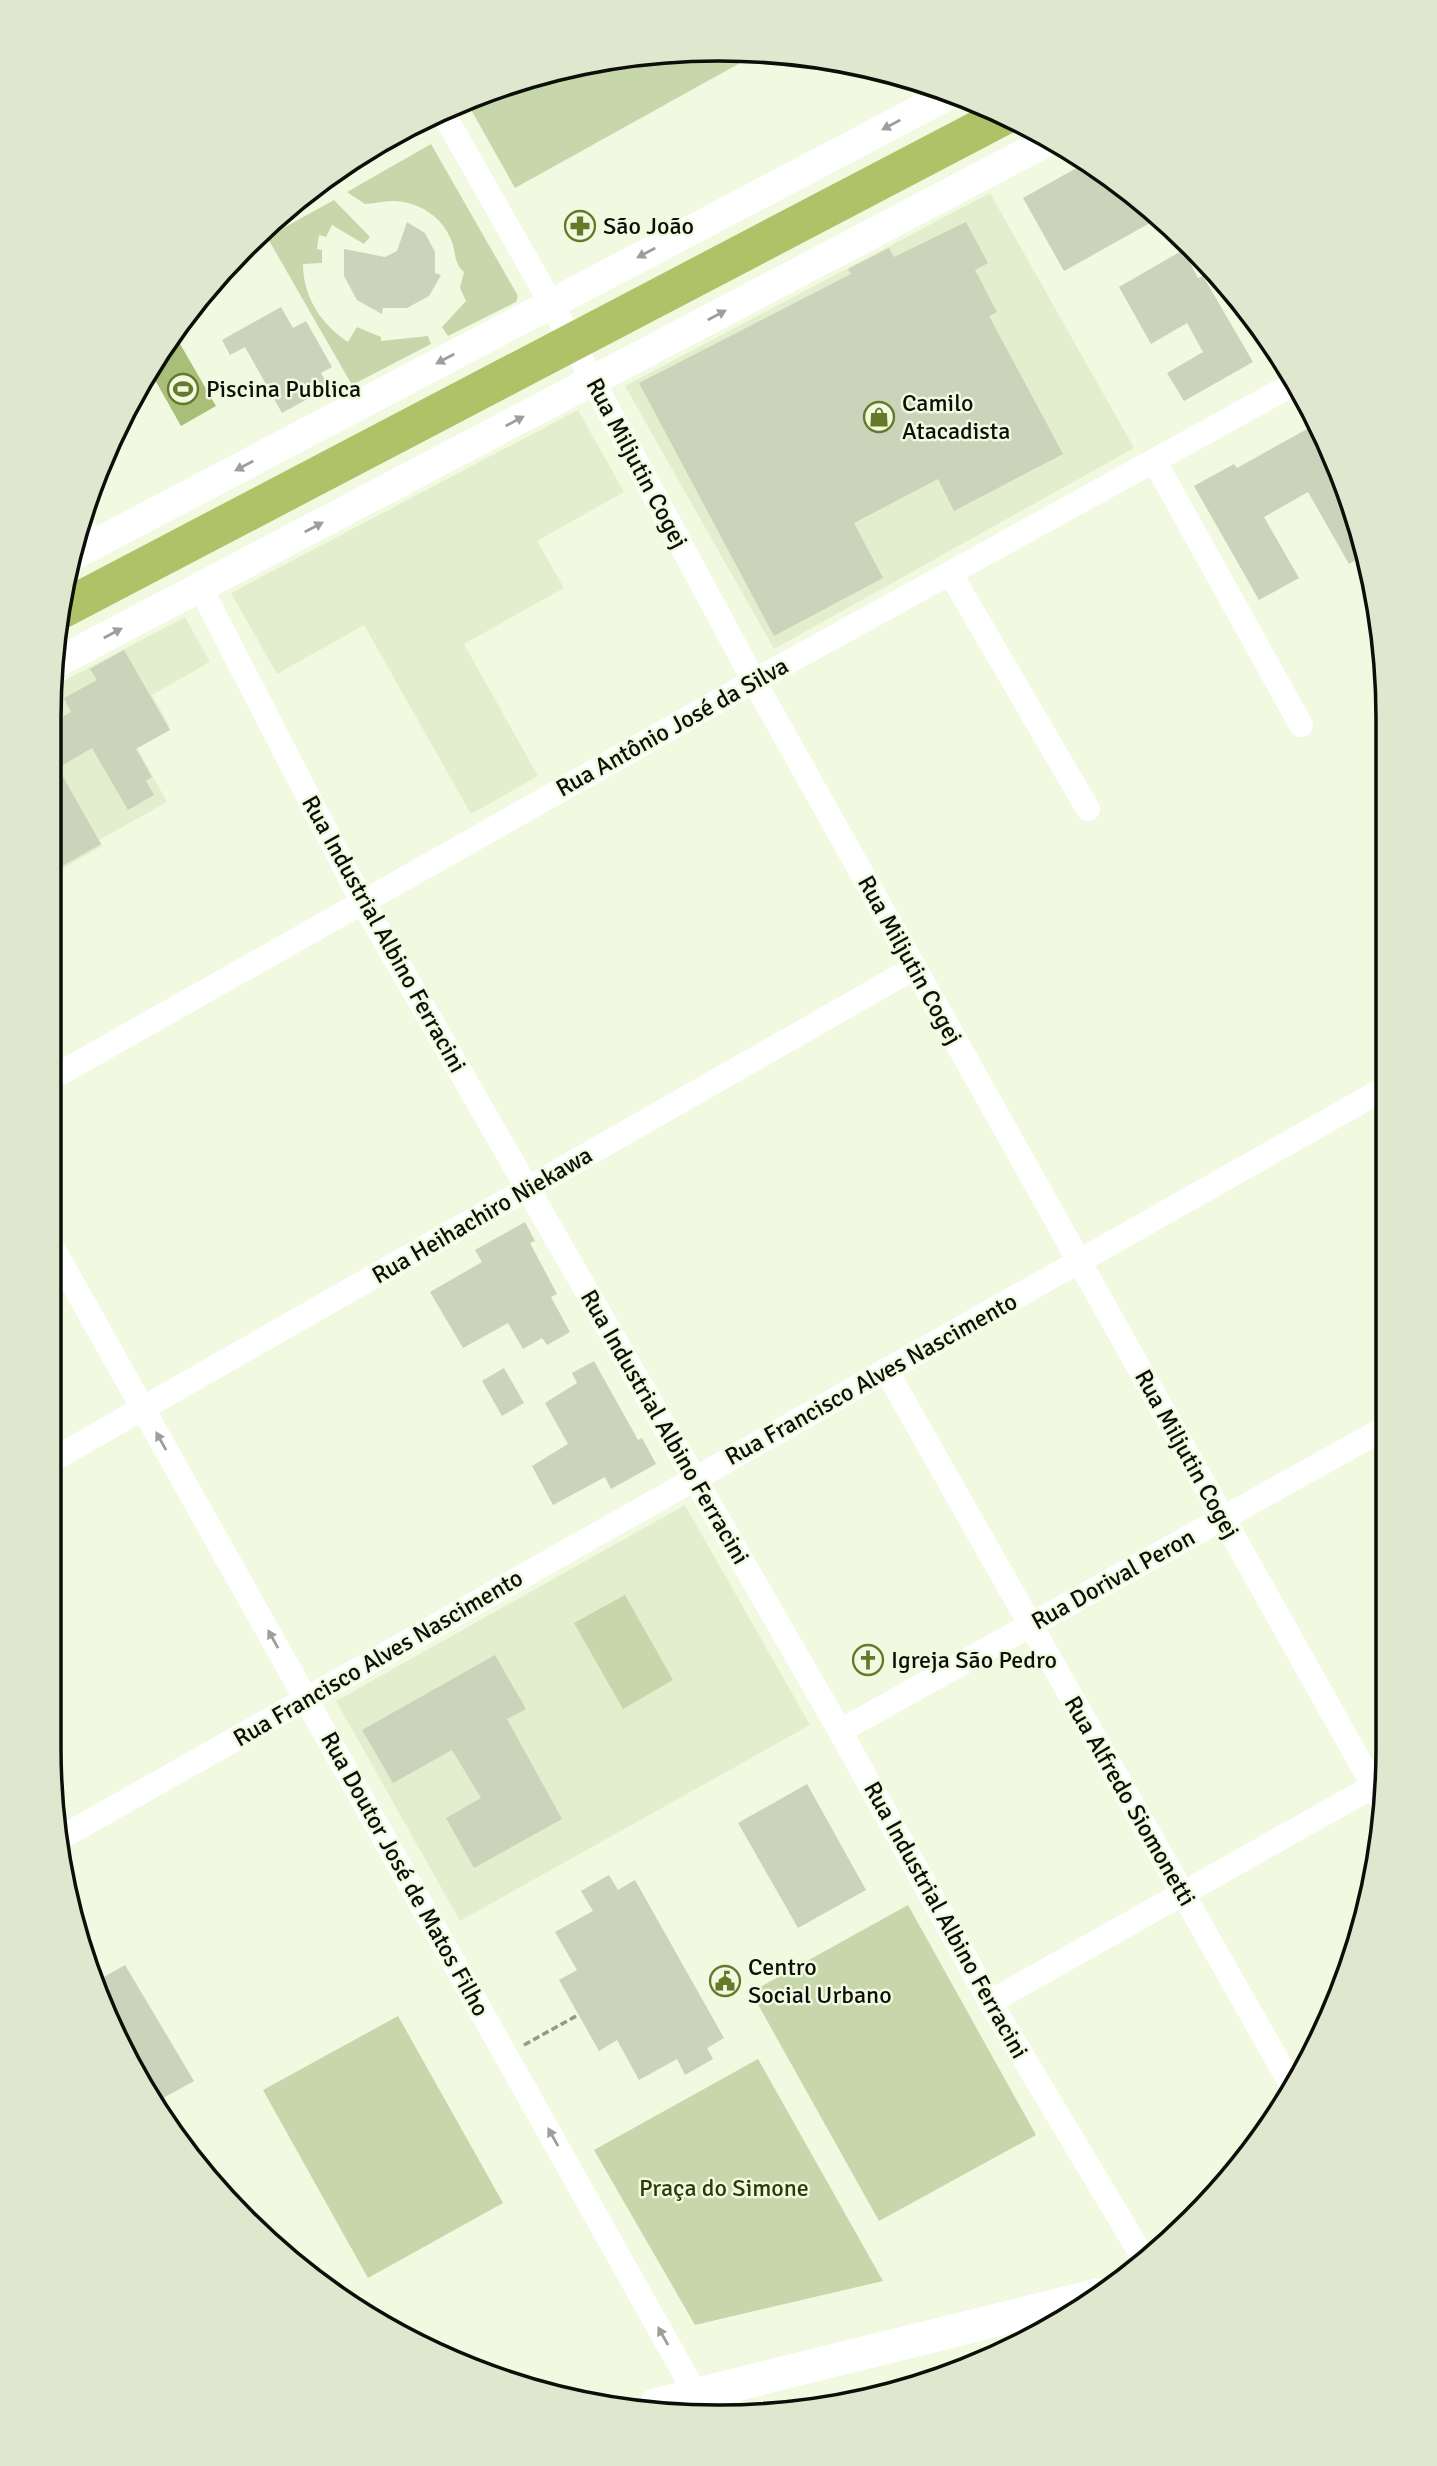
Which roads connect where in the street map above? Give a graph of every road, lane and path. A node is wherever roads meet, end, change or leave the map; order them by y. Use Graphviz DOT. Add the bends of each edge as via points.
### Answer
graph roads {
  1 [pos="939,100"];
  2 [pos="447,120"];
  3 [pos="993,122"];
  4 [pos="1040,145"];
  5 [pos="551,303"];
  6 [pos="572,343"];
  7 [pos="592,380"];
  8 [pos="1287,388"];
  9 [pos="1155,463"];
  10 [pos="87,539"];
  11 [pos="950,573"];
  12 [pos="200,587"];
  13 [pos="72,604"];
  14 [pos="65,658"];
  15 [pos="754,681"];
  16 [pos="1301,724"];
  17 [pos="1088,809"];
  18 [pos="362,901"];
  19 [pos="914,968"];
  20 [pos="61,1073"];
  21 [pos="1376,1093"];
  22 [pos="527,1190"];
  23 [pos="1079,1261"];
  24 [pos="61,1263"];
  25 [pos="886,1370"];
  26 [pos="143,1408"];
  27 [pos="1376,1433"];
  28 [pos="61,1455"];
  29 [pos="695,1478"];
  30 [pos="1223,1518"];
  31 [pos="1029,1626"];
  32 [pos="306,1698"];
  33 [pos="840,1731"];
  34 [pos="1375,1779"];
  35 [pos="1374,1794"];
  36 [pos="67,1834"];
  37 [pos="1183,1893"];
  38 [pos="990,2001"];
  39 [pos="578,2015"];
  40 [pos="507,2056"];
  41 [pos="1287,2077"];
  42 [pos="1140,2252"];
  43 [pos="1071,2302"];
  44 [pos="698,2403"];
  1 -- 5 [label="street, one-way"];
  2 -- 5 [label="street, Rua Miljutin Cogej"];
  3 -- 6 [label="main road"];
  7 -- 4 [label="street, one-way"];
  5 -- 6 [label="street, Rua Miljutin Cogej"];
  5 -- 10 [label="street, one-way"];
  6 -- 7 [label="street, Rua Miljutin Cogej"];
  6 -- 13 [label="main road"];
  12 -- 7 [label="street, one-way"];
  7 -- 15 [label="street, Rua Miljutin Cogej"];
  8 -- 9 [label="street, Rua Antônio José da Silva"];
  9 -- 11 [label="street, Rua Antônio José da Silva"];
  9 -- 16 [label="street"];
  11 -- 15 [label="street, Rua Antônio José da Silva"];
  11 -- 17 [label="street"];
  14 -- 12 [label="street, one-way"];
  12 -- 18 [label="street, Rua Industrial Albino Ferracini"];
  15 -- 18 [label="street, Rua Antônio José da Silva"];
  15 -- 19 [label="street, Rua Miljutin Cogej"];
  18 -- 20 [label="street, Rua Antônio José da Silva"];
  18 -- 22 [label="street, Rua Industrial Albino Ferracini"];
  19 -- 22 [label="street, Rua Heihachiro Niekawa"];
  19 -- 23 [label="street, Rua Miljutin Cogej"];
  21 -- 23 [label="street, Rua Francisco Alves Nascimento"];
  22 -- 26 [label="street, Rua Heihachiro Niekawa"];
  22 -- 29 [label="street, Rua Industrial Albino Ferracini"];
  23 -- 25 [label="street, Rua Francisco Alves Nascimento"];
  23 -- 30 [label="street, Rua Miljutin Cogej"];
  24 -- 26 [label="street, Rua Doutor José de Matos Filho"];
  25 -- 29 [label="street, Rua Francisco Alves Nascimento"];
  25 -- 31 [label="street, Rua Alfredo Siomonetti"];
  26 -- 28 [label="street, Rua Heihachiro Niekawa"];
  32 -- 26 [label="street, Rua Doutor José de Matos Filho, one-way"];
  27 -- 30 [label="street, Rua Dorival Peron"];
  29 -- 32 [label="street, Rua Francisco Alves Nascimento"];
  29 -- 33 [label="street, Rua Industrial Albino Ferracini"];
  30 -- 31 [label="street, Rua Dorival Peron"];
  30 -- 34 [label="street, Rua Miljutin Cogej"];
  31 -- 33 [label="street, Rua Dorival Peron"];
  31 -- 37 [label="street, Rua Alfredo Siomonetti"];
  32 -- 36 [label="street, Rua Francisco Alves Nascimento"];
  32 -- 40 [label="street, Rua Doutor José de Matos Filho"];
  33 -- 38 [label="street, Rua Industrial Albino Ferracini"];
  35 -- 37 [label="street"];
  37 -- 38 [label="street"];
  37 -- 41 [label="street, Rua Alfredo Siomonetti"];
  38 -- 42 [label="street, Rua Industrial Albino Ferracini"];
  39 -- 40 [label="path"];
  44 -- 40 [label="street, Rua Doutor José de Matos Filho, one-way"];
  43 -- 44 [label="main road"];
}
